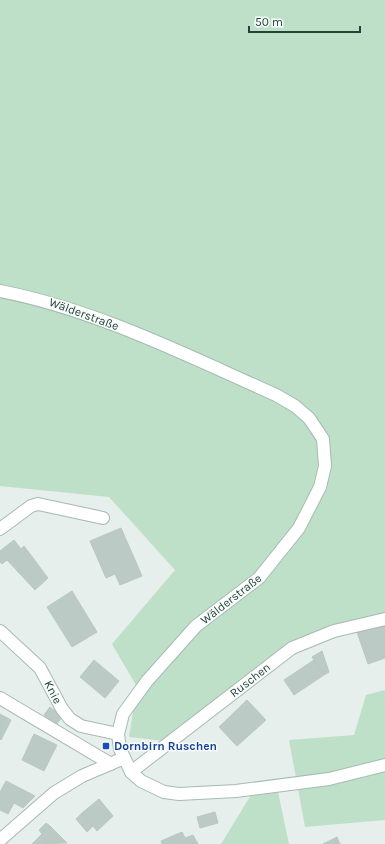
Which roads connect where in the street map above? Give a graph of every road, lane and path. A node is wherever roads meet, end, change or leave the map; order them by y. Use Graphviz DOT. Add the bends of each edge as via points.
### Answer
graph roads {
  1 [pos="0,290"];
  2 [pos="102,518"];
  3 [pos="0,528"];
  4 [pos="385,619"];
  5 [pos="0,630"];
  6 [pos="0,698"];
  7 [pos="118,734"];
  8 [pos="124,758"];
  9 [pos="111,764"];
  10 [pos="385,765"];
  11 [pos="131,772"];
  12 [pos="0,840"];
  1 -- 7 [label="street, Wälderstraße" via="72,308 276,395 309,418 323,439 325,466 320,487 299,528 259,578 196,626 147,681 123,714"];
  2 -- 3 [label="street" via="38,504 31,506"];
  4 -- 11 [label="street, Ruschen" via="334,631 292,648"];
  5 -- 7 [label="street, Knie" via="40,668 70,719 81,726"];
  6 -- 9 [label="street"];
  7 -- 8 [label="street, Wälderstraße"];
  8 -- 9 [label="street"];
  8 -- 11 [label="street, Wälderstraße"];
  9 -- 12 [label="street" via="82,776 54,793"];
  10 -- 11 [label="street, Wälderstraße" via="329,779 198,794 164,792 151,787"];
}
